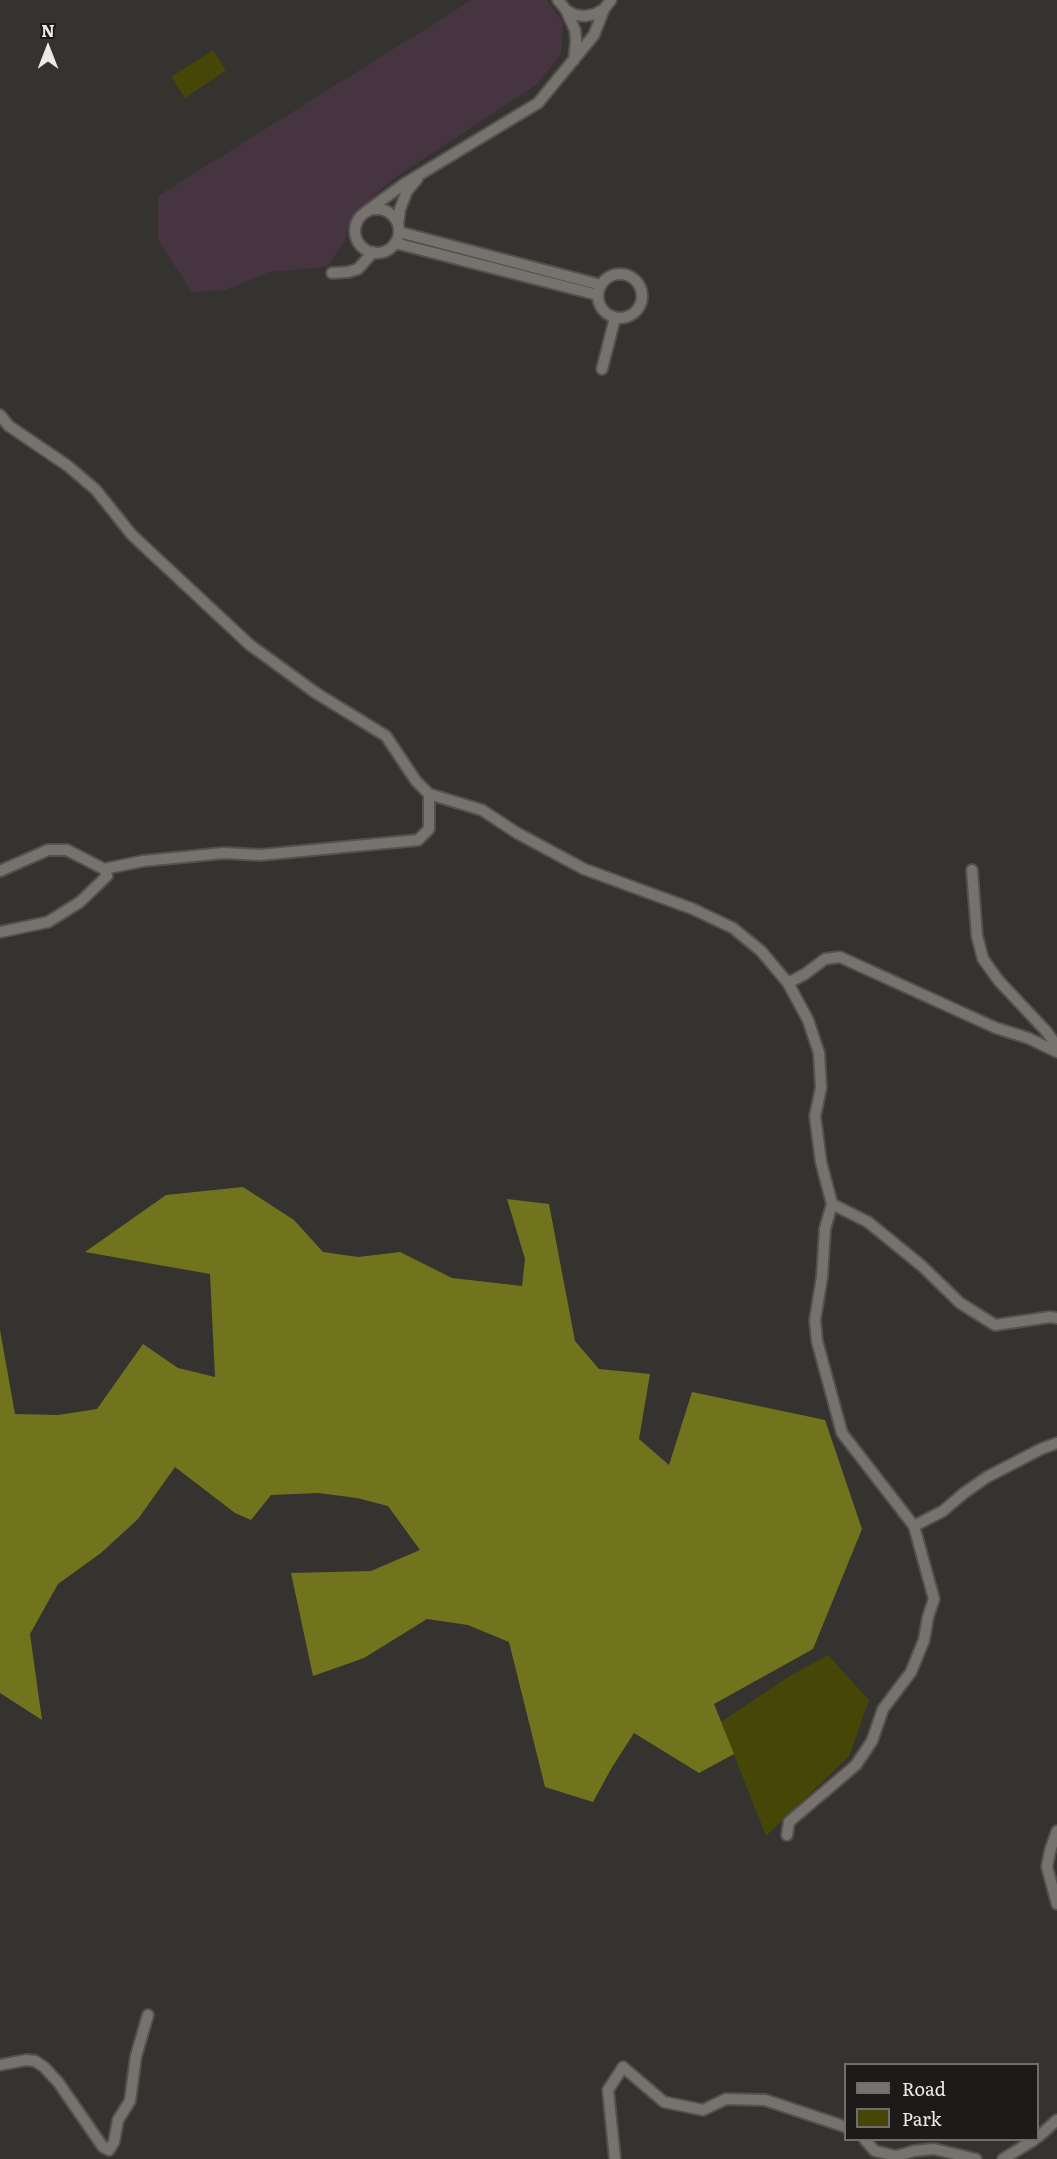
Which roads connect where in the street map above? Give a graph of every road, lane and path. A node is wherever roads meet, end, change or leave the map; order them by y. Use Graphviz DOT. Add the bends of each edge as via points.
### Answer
graph roads {
  1 [pos="558,0"];
  2 [pos="607,4"];
  3 [pos="566,10"];
  4 [pos="574,60"];
  5 [pos="419,177"];
  6 [pos="367,211"];
  7 [pos="399,228"];
  8 [pos="395,243"];
  9 [pos="373,252"];
  10 [pos="332,273"];
  11 [pos="600,290"];
  12 [pos="615,318"];
  13 [pos="602,369"];
  14 [pos="0,415"];
  15 [pos="5,428"];
  16 [pos="429,794"];
  17 [pos="104,869"];
  18 [pos="972,870"];
  19 [pos="0,871"];
  20 [pos="0,932"];
  21 [pos="788,983"];
  22 [pos="1057,1046"];
  23 [pos="1057,1052"];
  24 [pos="832,1203"];
  25 [pos="1057,1318"];
  26 [pos="1057,1443"];
  27 [pos="914,1526"];
  28 [pos="1057,1831"];
  29 [pos="787,1835"];
  30 [pos="1057,1904"];
  31 [pos="148,2015"];
  32 [pos="0,2065"];
  33 [pos="1057,2120"];
  34 [pos="844,2126"];
  35 [pos="1039,2135"];
  36 [pos="867,2141"];
  37 [pos="1031,2141"];
  38 [pos="615,2159"];
  39 [pos="976,2159"];
  40 [pos="1003,2159"];
  1 -- 3 [label="street"];
  2 -- 3 [label="street" via="595,14 585,16"];
  2 -- 4 [label="street" via="594,34"];
  3 -- 4 [label="street" via="575,30"];
  4 -- 5 [label="street" via="538,103"];
  5 -- 6 [label="street"];
  5 -- 7 [label="street" via="407,191 400,209"];
  6 -- 7 [label="street" via="389,213"];
  6 -- 9 [label="street" via="359,220 356,233 361,245"];
  7 -- 8 [label="street"];
  7 -- 11 [label="street"];
  8 -- 9 [label="street" via="388,250"];
  8 -- 11 [label="street"];
  9 -- 10 [label="street" via="358,269"];
  11 -- 12 [label="street" via="600,305"];
  11 -- 12 [label="street" via="611,276 625,275 641,290 636,311"];
  12 -- 13 [label="street"];
  14 -- 15 [label="street"];
  15 -- 16 [label="street" via="68,466 96,490 132,535 250,645 316,693 386,736"];
  16 -- 17 [label="street" via="429,829 418,840 260,855 224,853"];
  16 -- 21 [label="street" via="482,810 584,869 734,928 761,951"];
  17 -- 19 [label="street" via="67,850 48,850"];
  17 -- 20 [label="street" via="106,876 80,902 48,922"];
  18 -- 22 [label="street" via="977,936 983,959"];
  21 -- 23 [label="street" via="825,959 840,957"];
  21 -- 24 [label="street" via="808,1020 819,1053 821,1088 815,1116"];
  24 -- 25 [label="street" via="868,1222 960,1303 995,1325"];
  24 -- 27 [label="street" via="825,1229 815,1320 824,1369 842,1433"];
  26 -- 27 [label="street" via="987,1477 943,1511"];
  27 -- 29 [label="street" via="934,1599 911,1672 883,1709 872,1741 856,1766 789,1822"];
  28 -- 30 [label="street" via="1047,1867"];
  31 -- 32 [label="street" via="136,2056 130,2101 118,2120 109,2150 44,2067 26,2060"];
  33 -- 35 [label="street"];
  34 -- 38 [label="street" via="765,2100 726,2098 703,2110 664,2102 622,2067 608,2090"];
  36 -- 39 [label="street" via="875,2151 896,2156 934,2149"];
  37 -- 40 [label="street"];
}
